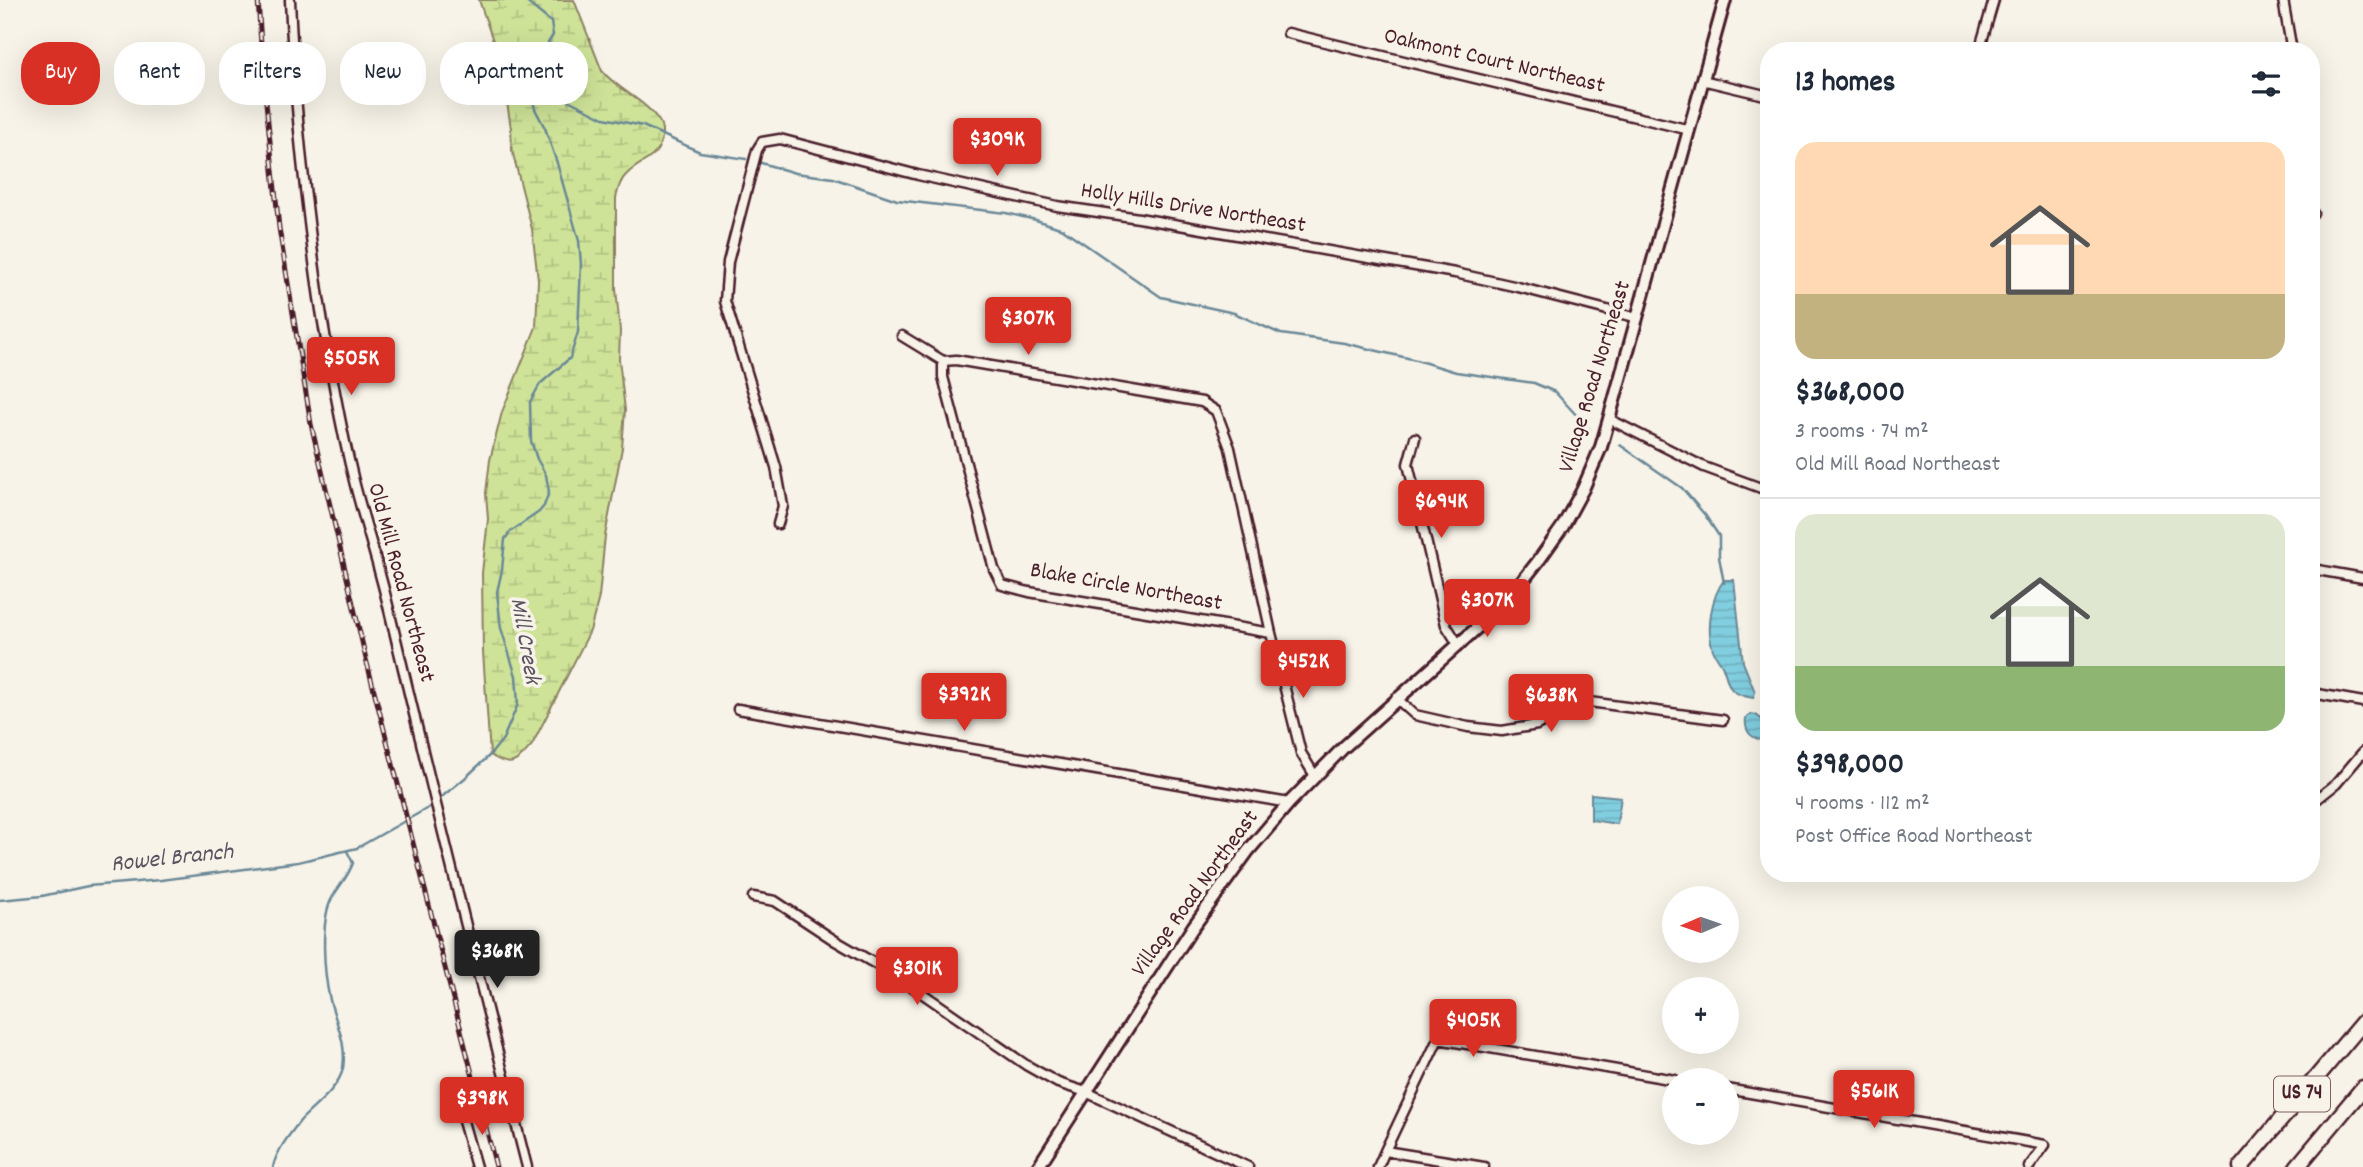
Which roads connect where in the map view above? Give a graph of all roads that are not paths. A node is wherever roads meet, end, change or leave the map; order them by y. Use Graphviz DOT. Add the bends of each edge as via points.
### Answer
graph roads {
  1 [pos="290,0"];
  2 [pos="1725,0"];
  3 [pos="1994,0"];
  4 [pos="2283,0"];
  5 [pos="1288,33"];
  6 [pos="1982,42"];
  7 [pos="2290,42"];
  8 [pos="1702,80"];
  9 [pos="1760,94"];
  10 [pos="1690,130"];
  11 [pos="1638,318"];
  12 [pos="902,336"];
  13 [pos="943,362"];
  14 [pos="1609,419"];
  15 [pos="1415,438"];
  16 [pos="1760,488"];
  17 [pos="778,524"];
  18 [pos="2320,570"];
  19 [pos="2363,578"];
  20 [pos="1271,633"];
  21 [pos="1458,644"];
  22 [pos="2320,694"];
  23 [pos="1396,698"];
  24 [pos="2363,702"];
  25 [pos="738,709"];
  26 [pos="1723,720"];
  27 [pos="2363,752"];
  28 [pos="1315,776"];
  29 [pos="2320,797"];
  30 [pos="1289,803"];
  31 [pos="753,897"];
  32 [pos="2363,1022"];
  33 [pos="1662,1078"];
  34 [pos="2363,1088"];
  35 [pos="1739,1091"];
  36 [pos="1086,1093"];
  37 [pos="461,1114"];
  38 [pos="1385,1151"];
  39 [pos="476,1167"];
  40 [pos="527,1167"];
  41 [pos="1038,1167"];
  42 [pos="1248,1167"];
  43 [pos="1378,1167"];
  44 [pos="1485,1167"];
  45 [pos="2029,1167"];
  46 [pos="2241,1167"];
  47 [pos="2297,1167"];
  1 -- 40 [label="street, Old Mill Road Northeast" via="302,160 333,383"];
  2 -- 8 [label="main road, Village Road Northeast"];
  3 -- 6 [label="street"];
  4 -- 7 [label="street"];
  5 -- 10 [label="street, Oakmont Court Northeast"];
  8 -- 9 [label="street"];
  8 -- 10 [label="main road, Village Road Northeast"];
  10 -- 11 [label="main road, Village Road Northeast"];
  11 -- 14 [label="main road, Village Road Northeast"];
  11 -- 17 [label="street, Holly Hills Drive Northeast" via="1455,273 1057,206 780,139 762,142 728,262 725,301 776,467 783,506"];
  12 -- 13 [label="street"];
  13 -- 20 [label="street, Blake Circle Northeast" via="943,377 1002,585"];
  13 -- 20 [label="street" via="956,360 1202,401 1216,411 1230,448"];
  14 -- 16 [label="street" via="1704,467"];
  14 -- 21 [label="main road, Village Road Northeast" via="1592,468 1563,526 1507,601"];
  15 -- 21 [label="street" via="1408,464 1446,625"];
  18 -- 19 [label="street"];
  20 -- 28 [label="street" via="1301,753"];
  21 -- 23 [label="main road, Village Road Northeast"];
  22 -- 24 [label="street"];
  23 -- 26 [label="street" via="1415,715 1503,731 1537,725 1582,701"];
  23 -- 28 [label="main road, Village Road Northeast"];
  25 -- 30 [label="street"];
  27 -- 29 [label="street"];
  28 -- 30 [label="main road, Village Road Northeast"];
  30 -- 36 [label="main road, Village Road Northeast" via="1193,928"];
  31 -- 36 [label="street" via="775,901 900,978 1026,1065"];
  32 -- 46 [label="highway, US 74"];
  33 -- 38 [label="street" via="1437,1039"];
  34 -- 47 [label="highway, US 74"];
  35 -- 45 [label="street" via="2045,1145"];
  36 -- 41 [label="main road, Village Road Northeast"];
  36 -- 42 [label="street"];
  37 -- 39 [label="street"];
  38 -- 43 [label="street"];
  38 -- 44 [label="street"];
}
